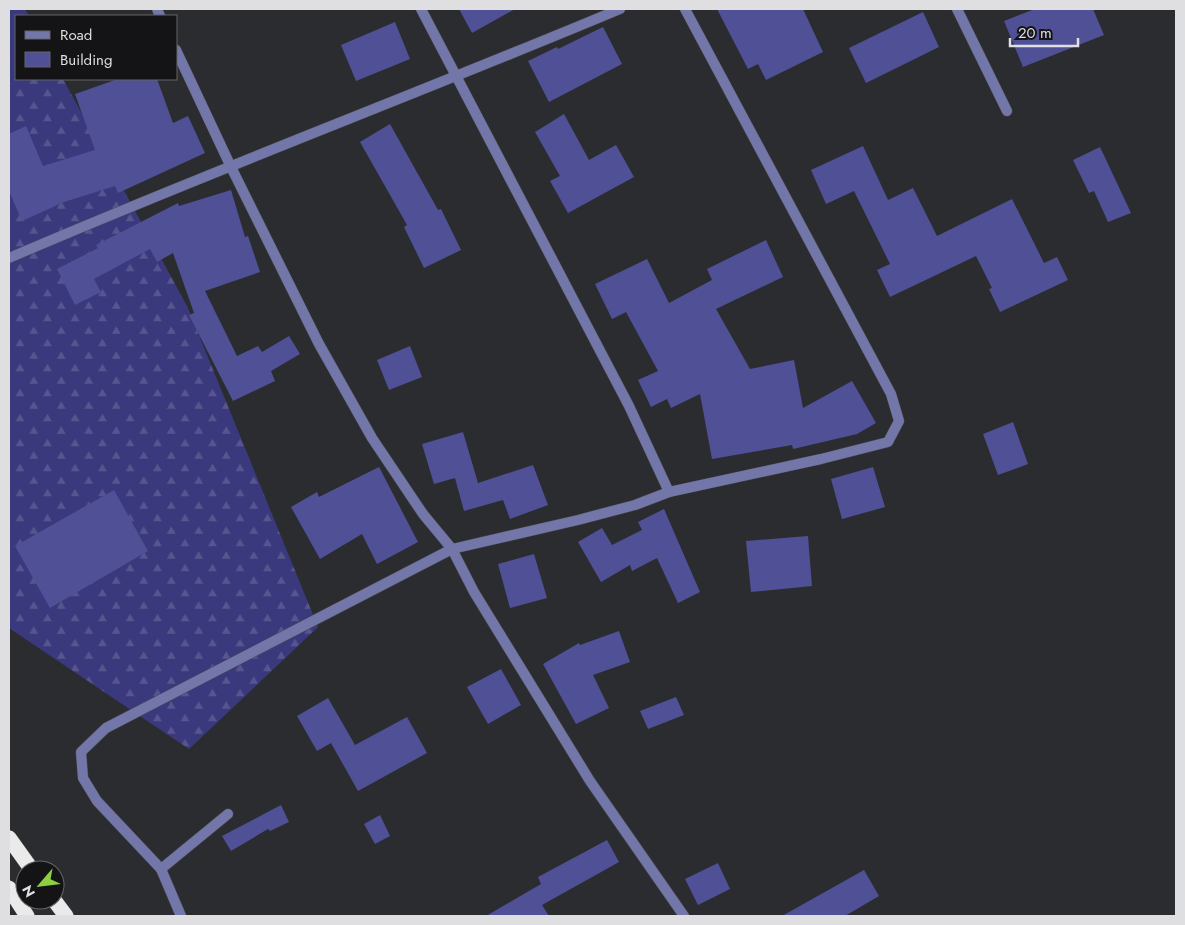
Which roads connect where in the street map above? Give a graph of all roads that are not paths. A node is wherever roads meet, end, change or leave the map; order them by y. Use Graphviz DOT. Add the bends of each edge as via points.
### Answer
graph roads {
  1 [pos="422,9"];
  2 [pos="620,9"];
  3 [pos="685,9"];
  4 [pos="957,9"];
  5 [pos="178,54"];
  6 [pos="456,78"];
  7 [pos="1007,112"];
  8 [pos="231,167"];
  9 [pos="9,258"];
  10 [pos="670,492"];
  11 [pos="452,549"];
  12 [pos="228,814"];
  13 [pos="9,838"];
  14 [pos="25,860"];
  15 [pos="161,869"];
  16 [pos="9,888"];
  17 [pos="27,916"];
  18 [pos="182,916"];
  19 [pos="684,916"];
  1 -- 6 [label="street"];
  2 -- 6 [label="street"];
  3 -- 10 [label="street" via="891,394 899,422 888,442"];
  4 -- 7 [label="street"];
  5 -- 8 [label="street"];
  6 -- 8 [label="street"];
  6 -- 10 [label="street" via="612,372"];
  8 -- 9 [label="street"];
  8 -- 11 [label="street" via="320,344 372,438 423,514"];
  10 -- 11 [label="street" via="578,520"];
  11 -- 15 [label="street" via="106,728 81,752 83,778 97,801"];
  11 -- 19 [label="street" via="474,592 590,781"];
  12 -- 15 [label="street"];
  13 -- 14 [label="highway"];
  15 -- 18 [label="street"];
  16 -- 17 [label="highway"];
}
